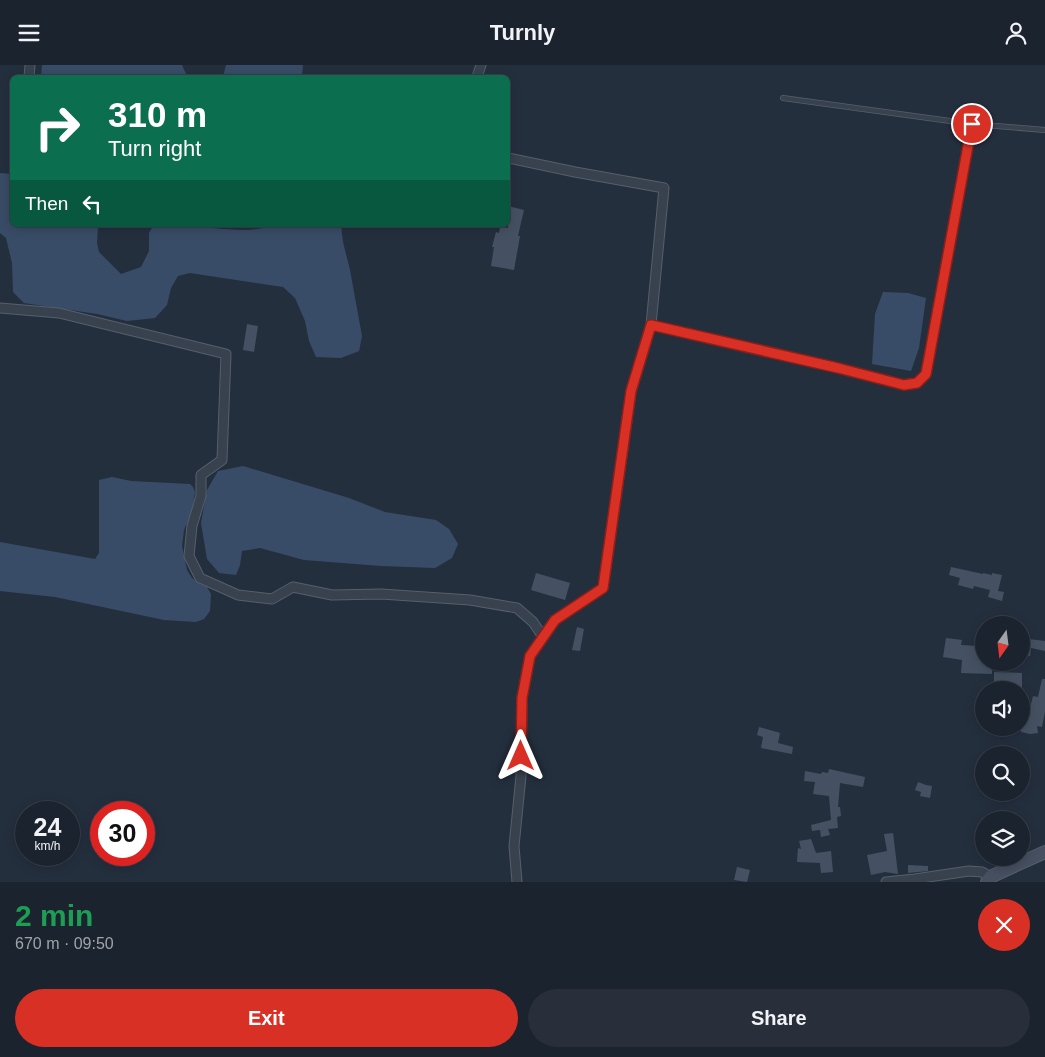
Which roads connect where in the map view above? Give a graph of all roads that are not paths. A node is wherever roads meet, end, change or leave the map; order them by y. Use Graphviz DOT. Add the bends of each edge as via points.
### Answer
graph roads {
  1 [pos="783,97"];
  2 [pos="972,124"];
  3 [pos="1045,130"];
  4 [pos="510,158"];
  5 [pos="0,308"];
  6 [pos="651,325"];
  7 [pos="543,637"];
  8 [pos="1045,851"];
  9 [pos="988,879"];
  10 [pos="517,882"];
  11 [pos="886,882"];
  1 -- 2 [label="lane"];
  2 -- 3 [label="lane"];
  2 -- 6 [label="lane" via="926,374 917,383 904,385"];
  4 -- 6 [label="street" via="664,188"];
  5 -- 7 [label="street" via="59,313 226,353 222,460 201,475 201,496 192,526 189,556 200,578 238,595 272,599 293,587 332,595 382,594 517,608 533,622"];
  6 -- 7 [label="street" via="631,391 603,588 555,620"];
  7 -- 10 [label="street" via="530,656 522,698 521,776 514,846"];
  8 -- 9 [label="main road"];
  9 -- 11 [label="street" via="982,872 969,871"];
}
